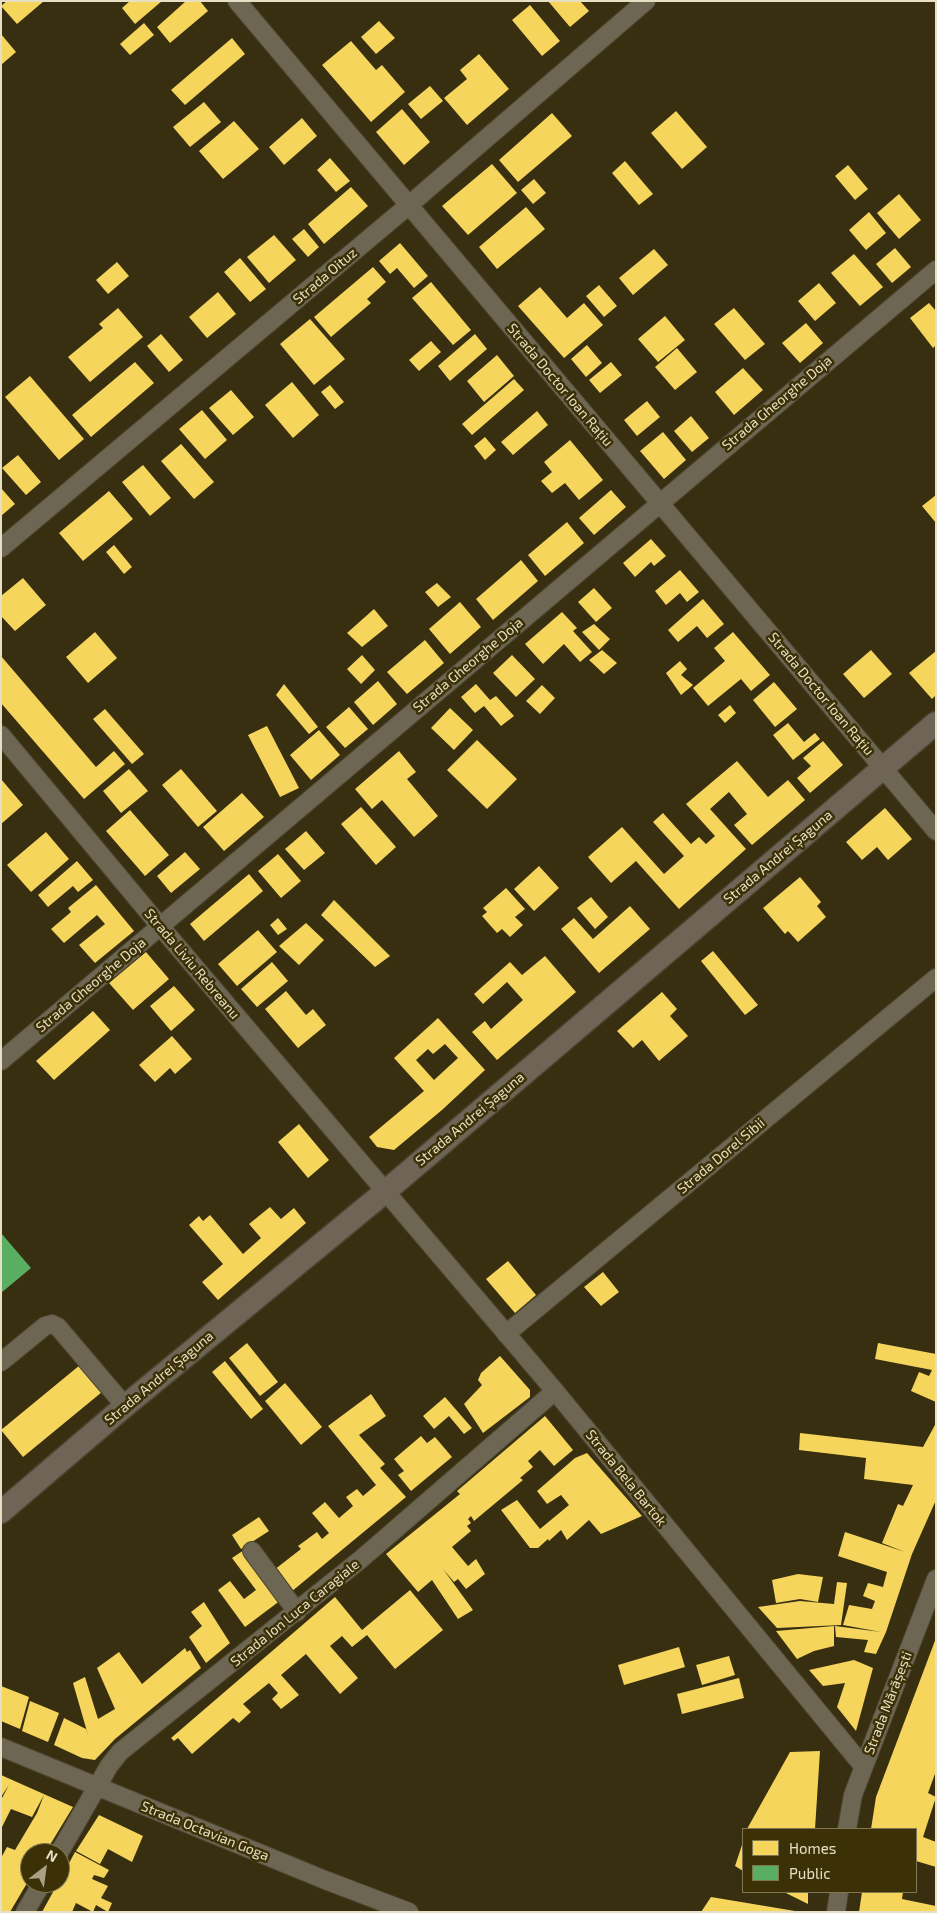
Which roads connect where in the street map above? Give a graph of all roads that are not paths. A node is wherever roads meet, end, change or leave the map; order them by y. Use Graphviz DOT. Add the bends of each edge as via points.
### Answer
graph roads {
  1 [pos="237,1"];
  2 [pos="646,1"];
  3 [pos="409,205"];
  4 [pos="936,270"];
  5 [pos="659,503"];
  6 [pos="1,548"];
  7 [pos="936,723"];
  8 [pos="1,735"];
  9 [pos="883,768"];
  10 [pos="936,830"];
  11 [pos="160,926"];
  12 [pos="936,978"];
  13 [pos="1,1061"];
  14 [pos="386,1191"];
  15 [pos="506,1334"];
  16 [pos="1,1362"];
  17 [pos="555,1391"];
  18 [pos="125,1406"];
  19 [pos="1,1512"];
  20 [pos="252,1552"];
  21 [pos="936,1579"];
  22 [pos="297,1612"];
  23 [pos="1,1747"];
  24 [pos="863,1766"];
  25 [pos="96,1786"];
  26 [pos="847,1828"];
  27 [pos="64,1843"];
  28 [pos="36,1893"];
  29 [pos="839,1893"];
  30 [pos="25,1912"];
  31 [pos="409,1912"];
  32 [pos="836,1912"];
  1 -- 3 [label="street, Strada Doctor Ioan Rațiu"];
  2 -- 3 [label="street, Strada Oituz"];
  3 -- 5 [label="street, Strada Doctor Ioan Rațiu"];
  3 -- 6 [label="street, Strada Oituz"];
  4 -- 5 [label="street, Strada Gheorghe Doja"];
  5 -- 9 [label="street, Strada Doctor Ioan Rațiu"];
  5 -- 11 [label="street, Strada Gheorghe Doja"];
  7 -- 9 [label="main road, Strada Andrei Șaguna"];
  8 -- 11 [label="street, Strada Liviu Rebreanu"];
  9 -- 10 [label="street, Strada Doctor Ioan Rațiu"];
  9 -- 14 [label="main road, Strada Andrei Șaguna"];
  11 -- 13 [label="street, Strada Gheorghe Doja"];
  11 -- 14 [label="street, Strada Liviu Rebreanu"];
  12 -- 15 [label="street, Strada Dorel Sibii"];
  14 -- 15 [label="street, Strada Bela Bartok"];
  14 -- 18 [label="main road, Strada Andrei Șaguna"];
  15 -- 17 [label="street, Strada Bela Bartok"];
  16 -- 18 [label="street" via="45,1326 52,1324"];
  17 -- 22 [label="street, Strada Ion Luca Caragiale"];
  17 -- 24 [label="street, Strada Bela Bartok"];
  18 -- 19 [label="main road, Strada Andrei Șaguna"];
  20 -- 22 [label="street"];
  21 -- 24 [label="street, Strada Mărășești"];
  22 -- 25 [label="street, Strada Ion Luca Caragiale" via="120,1752"];
  23 -- 25 [label="street, Strada Octavian Goga"];
  24 -- 26 [label="street, Strada Mărășești" via="853,1795"];
  25 -- 27 [label="street, Strada Ion Luca Caragiale"];
  25 -- 31 [label="street, Strada Octavian Goga"];
  28 -- 30 [label="street"];
  29 -- 32 [label="street"];
}
